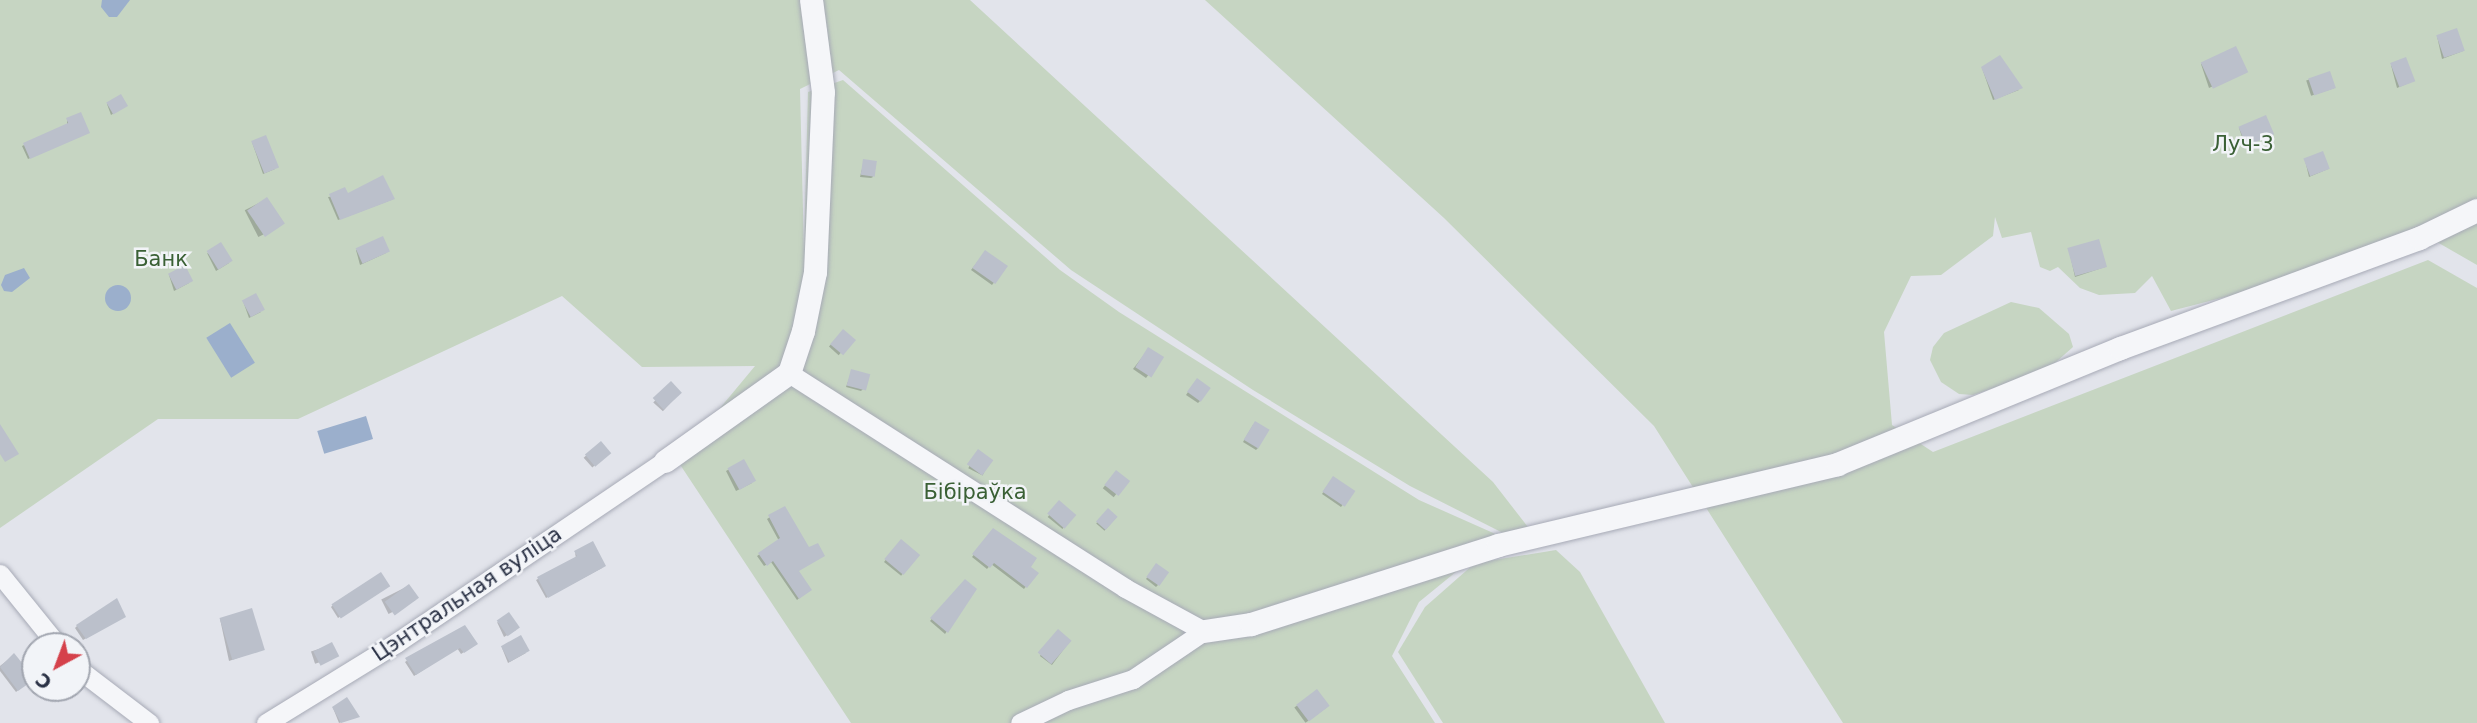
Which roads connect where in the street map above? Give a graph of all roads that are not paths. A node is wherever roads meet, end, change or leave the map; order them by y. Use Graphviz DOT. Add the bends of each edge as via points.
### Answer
graph roads {
  1 [pos="811,0"];
  2 [pos="2477,210"];
  3 [pos="789,373"];
  4 [pos="665,461"];
  5 [pos="0,574"];
  6 [pos="1204,631"];
  7 [pos="47,632"];
  8 [pos="91,679"];
  9 [pos="149,723"];
  10 [pos="266,723"];
  11 [pos="1020,723"];
  1 -- 3 [label="street" via="823,92 815,272"];
  2 -- 6 [label="street" via="2419,238 2120,348 1837,464 1498,545 1251,624"];
  3 -- 4 [label="street"];
  3 -- 6 [label="street" via="1113,581"];
  4 -- 10 [label="street, Цэнтральная вуліца" via="396,643"];
  5 -- 7 [label="street"];
  6 -- 11 [label="street" via="1133,679"];
  8 -- 9 [label="street"];
}
